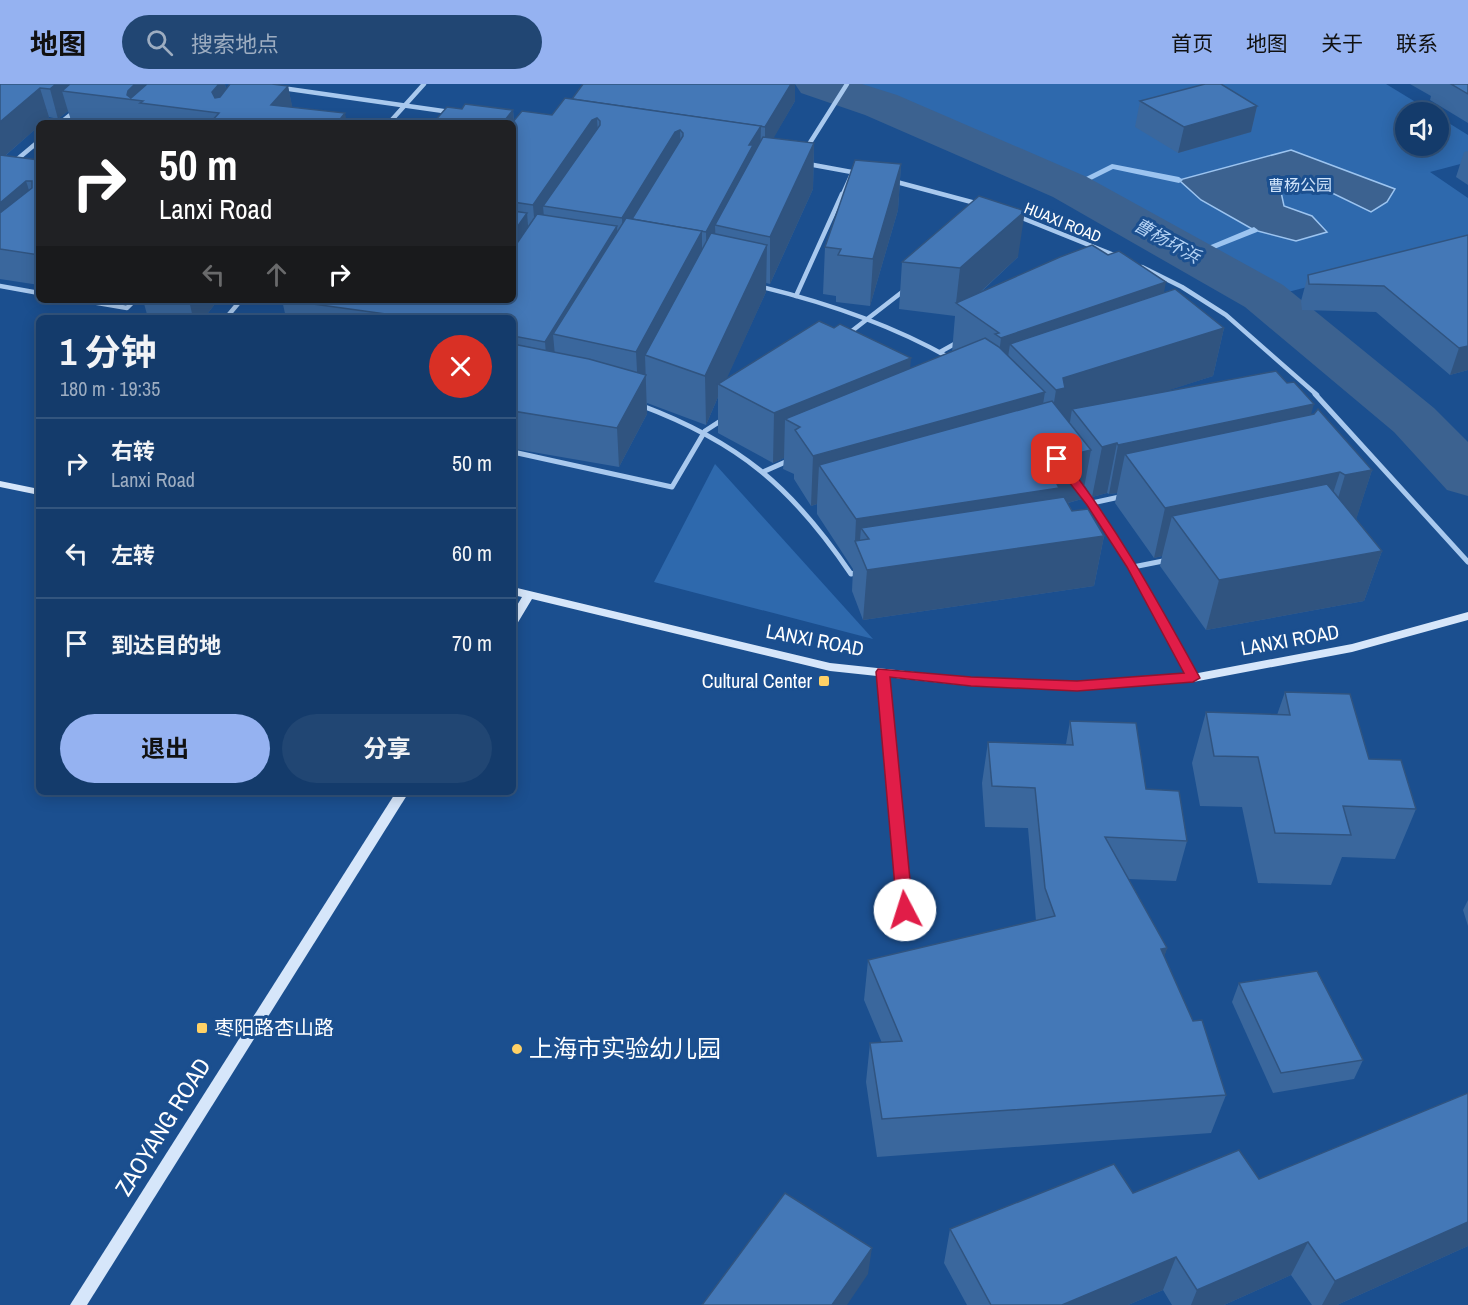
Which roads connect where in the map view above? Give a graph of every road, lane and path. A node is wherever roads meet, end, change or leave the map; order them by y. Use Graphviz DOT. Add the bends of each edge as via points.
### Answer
graph roads {
  1 [pos="424,84"];
  2 [pos="847,84"];
  3 [pos="276,87"];
  4 [pos="404,105"];
  5 [pos="76,109"];
  6 [pos="462,113"];
  7 [pos="63,120"];
  8 [pos="392,120"];
  9 [pos="36,144"];
  10 [pos="804,152"];
  11 [pos="797,162"];
  12 [pos="14,163"];
  13 [pos="852,172"];
  14 [pos="862,174"];
  15 [pos="882,178"];
  16 [pos="842,194"];
  17 [pos="982,204"];
  18 [pos="1012,214"];
  19 [pos="1122,259"];
  20 [pos="1133,264"];
  21 [pos="754,285"];
  22 [pos="911,285"];
  23 [pos="0,286"];
  24 [pos="36,292"];
  25 [pos="796,296"];
  26 [pos="98,303"];
  27 [pos="132,303"];
  28 [pos="238,303"];
  29 [pos="228,315"];
  30 [pos="868,320"];
  31 [pos="840,340"];
  32 [pos="960,341"];
  33 [pos="940,352"];
  34 [pos="957,362"];
  35 [pos="646,395"];
  36 [pos="632,403"];
  37 [pos="640,405"];
  38 [pos="734,411"];
  39 [pos="705,431"];
  40 [pos="516,453"];
  41 [pos="798,457"];
  42 [pos="765,471"];
  43 [pos="0,484"];
  44 [pos="1079,486"];
  45 [pos="36,491"];
  46 [pos="1126,495"];
  47 [pos="1092,503"];
  48 [pos="1112,533"];
  49 [pos="1100,535"];
  50 [pos="1178,558"];
  51 [pos="1468,562"];
  52 [pos="1133,567"];
  53 [pos="863,572"];
  54 [pos="516,592"];
  55 [pos="530,594"];
  56 [pos="1154,603"];
  57 [pos="516,616"];
  58 [pos="1468,616"];
  59 [pos="883,672"];
  60 [pos="1193,678"];
  61 [pos="401,795"];
  62 [pos="905,910"];
  63 [pos="78,1305"];
  1 -- 4 [label="street"];
  2 -- 10 [label="street"];
  3 -- 4 [label="street"];
  4 -- 6 [label="street"];
  4 -- 8 [label="street"];
  5 -- 7 [label="street"];
  9 -- 12 [label="street"];
  11 -- 13 [label="street"];
  13 -- 14 [label="street"];
  13 -- 16 [label="lane"];
  15 -- 17 [label="street"];
  16 -- 25 [label="street"];
  18 -- 19 [label="street, HUAXI ROAD"];
  20 -- 51 [label="street" via="1182,287 1226,315 1270,352 1321,399"];
  21 -- 25 [label="street"];
  22 -- 30 [label="street"];
  23 -- 24 [label="street"];
  25 -- 30 [label="street"];
  26 -- 27 [label="street" via="127,308"];
  28 -- 29 [label="street"];
  30 -- 31 [label="street"];
  30 -- 33 [label="street"];
  32 -- 33 [label="street"];
  33 -- 34 [label="street"];
  35 -- 37 [label="street"];
  36 -- 37 [label="street"];
  37 -- 39 [label="street"];
  38 -- 39 [label="street"];
  39 -- 40 [label="street" via="672,487"];
  39 -- 42 [label="street"];
  41 -- 42 [label="street"];
  42 -- 53 [label="street" via="807,512 851,574"];
  43 -- 45 [label="street"];
  44 -- 47 [label="street"];
  46 -- 47 [label="street"];
  47 -- 48 [label="street"];
  48 -- 49 [label="street"];
  48 -- 52 [label="street"];
  50 -- 52 [label="street"];
  52 -- 56 [label="street"];
  54 -- 55 [label="street, LANXI ROAD"];
  55 -- 57 [label="street"];
  55 -- 59 [label="street, LANXI ROAD" via="830,667"];
  56 -- 60 [label="lane"];
  58 -- 60 [label="street, LANXI ROAD" via="1352,648"];
  59 -- 60 [label="street, LANXI ROAD" via="971,682 1077,686"];
  59 -- 62 [label="street"];
  61 -- 63 [label="street, ZAOYANG ROAD"];
}
